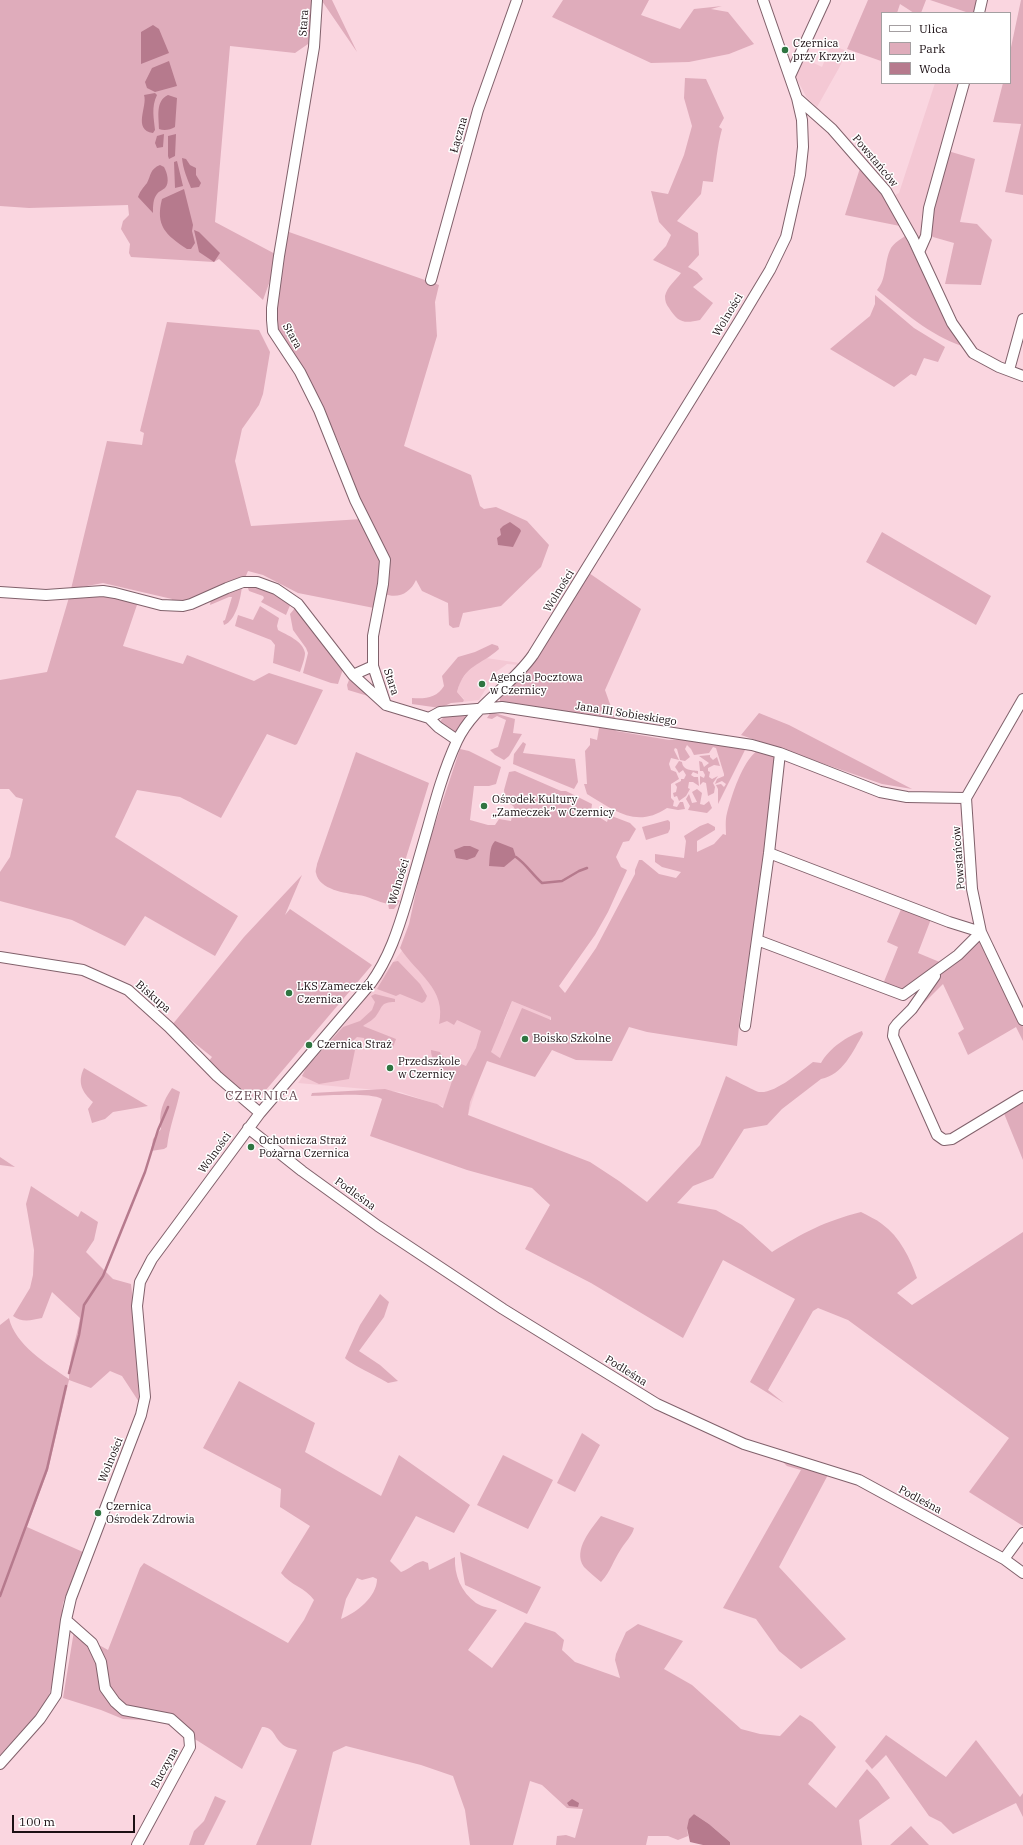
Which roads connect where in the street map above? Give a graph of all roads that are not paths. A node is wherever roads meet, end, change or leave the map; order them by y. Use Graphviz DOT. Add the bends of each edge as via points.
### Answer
graph roads {
  1 [pos="317,0"];
  2 [pos="517,0"];
  3 [pos="763,0"];
  4 [pos="825,0"];
  5 [pos="982,0"];
  6 [pos="979,12"];
  7 [pos="790,76"];
  8 [pos="964,84"];
  9 [pos="797,98"];
  10 [pos="926,236"];
  11 [pos="913,239"];
  12 [pos="919,252"];
  13 [pos="431,280"];
  14 [pos="1023,319"];
  15 [pos="1009,370"];
  16 [pos="1023,376"];
  17 [pos="0,592"];
  18 [pos="373,666"];
  19 [pos="353,675"];
  20 [pos="1023,699"];
  21 [pos="386,705"];
  22 [pos="481,708"];
  23 [pos="429,718"];
  24 [pos="457,740"];
  25 [pos="780,753"];
  26 [pos="966,798"];
  27 [pos="769,853"];
  28 [pos="981,932"];
  29 [pos="757,940"];
  30 [pos="0,957"];
  31 [pos="940,969"];
  32 [pos="904,996"];
  33 [pos="912,1009"];
  34 [pos="1023,1020"];
  35 [pos="745,1026"];
  36 [pos="1023,1096"];
  37 [pos="260,1113"];
  38 [pos="248,1128"];
  39 [pos="1023,1533"];
  40 [pos="1004,1559"];
  41 [pos="1023,1573"];
  42 [pos="66,1620"];
  43 [pos="0,1764"];
  44 [pos="137,1845"];
  1 -- 18 [label="street, Stara" via="317,28 309,86 272,304 274,331 300,372 319,410 355,500 385,560 373,636"];
  2 -- 13 [label="street, Łączna" via="478,110"];
  3 -- 7 [label="street, Wolności"];
  4 -- 7 [label="street"];
  5 -- 6 [label="street"];
  7 -- 9 [label="street, Wolności"];
  8 -- 10 [label="street" via="929,208"];
  9 -- 11 [label="street, Powstańców" via="832,129 871,172 886,191"];
  9 -- 22 [label="street, Wolności" via="802,120 800,175 786,237 770,270 533,655 518,674"];
  10 -- 11 [label="street"];
  10 -- 12 [label="street"];
  11 -- 12 [label="street, Powstańców"];
  12 -- 15 [label="street, Powstańców" via="952,323 973,353"];
  14 -- 15 [label="street"];
  15 -- 16 [label="street, Powstańców"];
  17 -- 19 [label="street" via="46,595 102,591 161,605 183,606 243,582 257,582 276,589 298,604"];
  18 -- 19 [label="street, Stara"];
  18 -- 21 [label="street, Stara"];
  19 -- 21 [label="street"];
  20 -- 26 [label="street"];
  21 -- 23 [label="street"];
  22 -- 23 [label="street, Jana III Sobieskiego" via="440,712"];
  22 -- 24 [label="street, Wolności"];
  22 -- 25 [label="street, Jana III Sobieskiego" via="502,707 752,745"];
  23 -- 24 [label="street"];
  24 -- 37 [label="street, Wolności" via="441,781 405,905 382,968"];
  25 -- 26 [label="street, Jana III Sobieskiego" via="880,792 907,797"];
  25 -- 27 [label="street"];
  26 -- 28 [label="street, Powstańców" via="972,889"];
  27 -- 28 [label="street"];
  27 -- 29 [label="street"];
  28 -- 31 [label="street"];
  28 -- 34 [label="street, Powstańców"];
  29 -- 32 [label="street"];
  29 -- 35 [label="street"];
  30 -- 37 [label="street, Biskupa" via="83,970 128,990 217,1076"];
  31 -- 32 [label="street"];
  31 -- 33 [label="street"];
  32 -- 33 [label="street"];
  33 -- 36 [label="street" via="894,1028 893,1036 937,1135 944,1140 952,1139"];
  37 -- 38 [label="street, Wolności"];
  38 -- 40 [label="street, Podleśna" via="384,1230 503,1309 657,1404 744,1444 859,1480"];
  38 -- 42 [label="street, Wolności" via="152,1259 140,1282 137,1306 145,1397 132,1440 76,1585"];
  39 -- 40 [label="street"];
  40 -- 41 [label="street, Podleśna"];
  42 -- 43 [label="street, Wolności" via="56,1695 40,1720"];
  42 -- 44 [label="street, Buczyna" via="92,1642 101,1662 105,1688 115,1702 124,1710 171,1719 189,1735 190,1747"];
}
